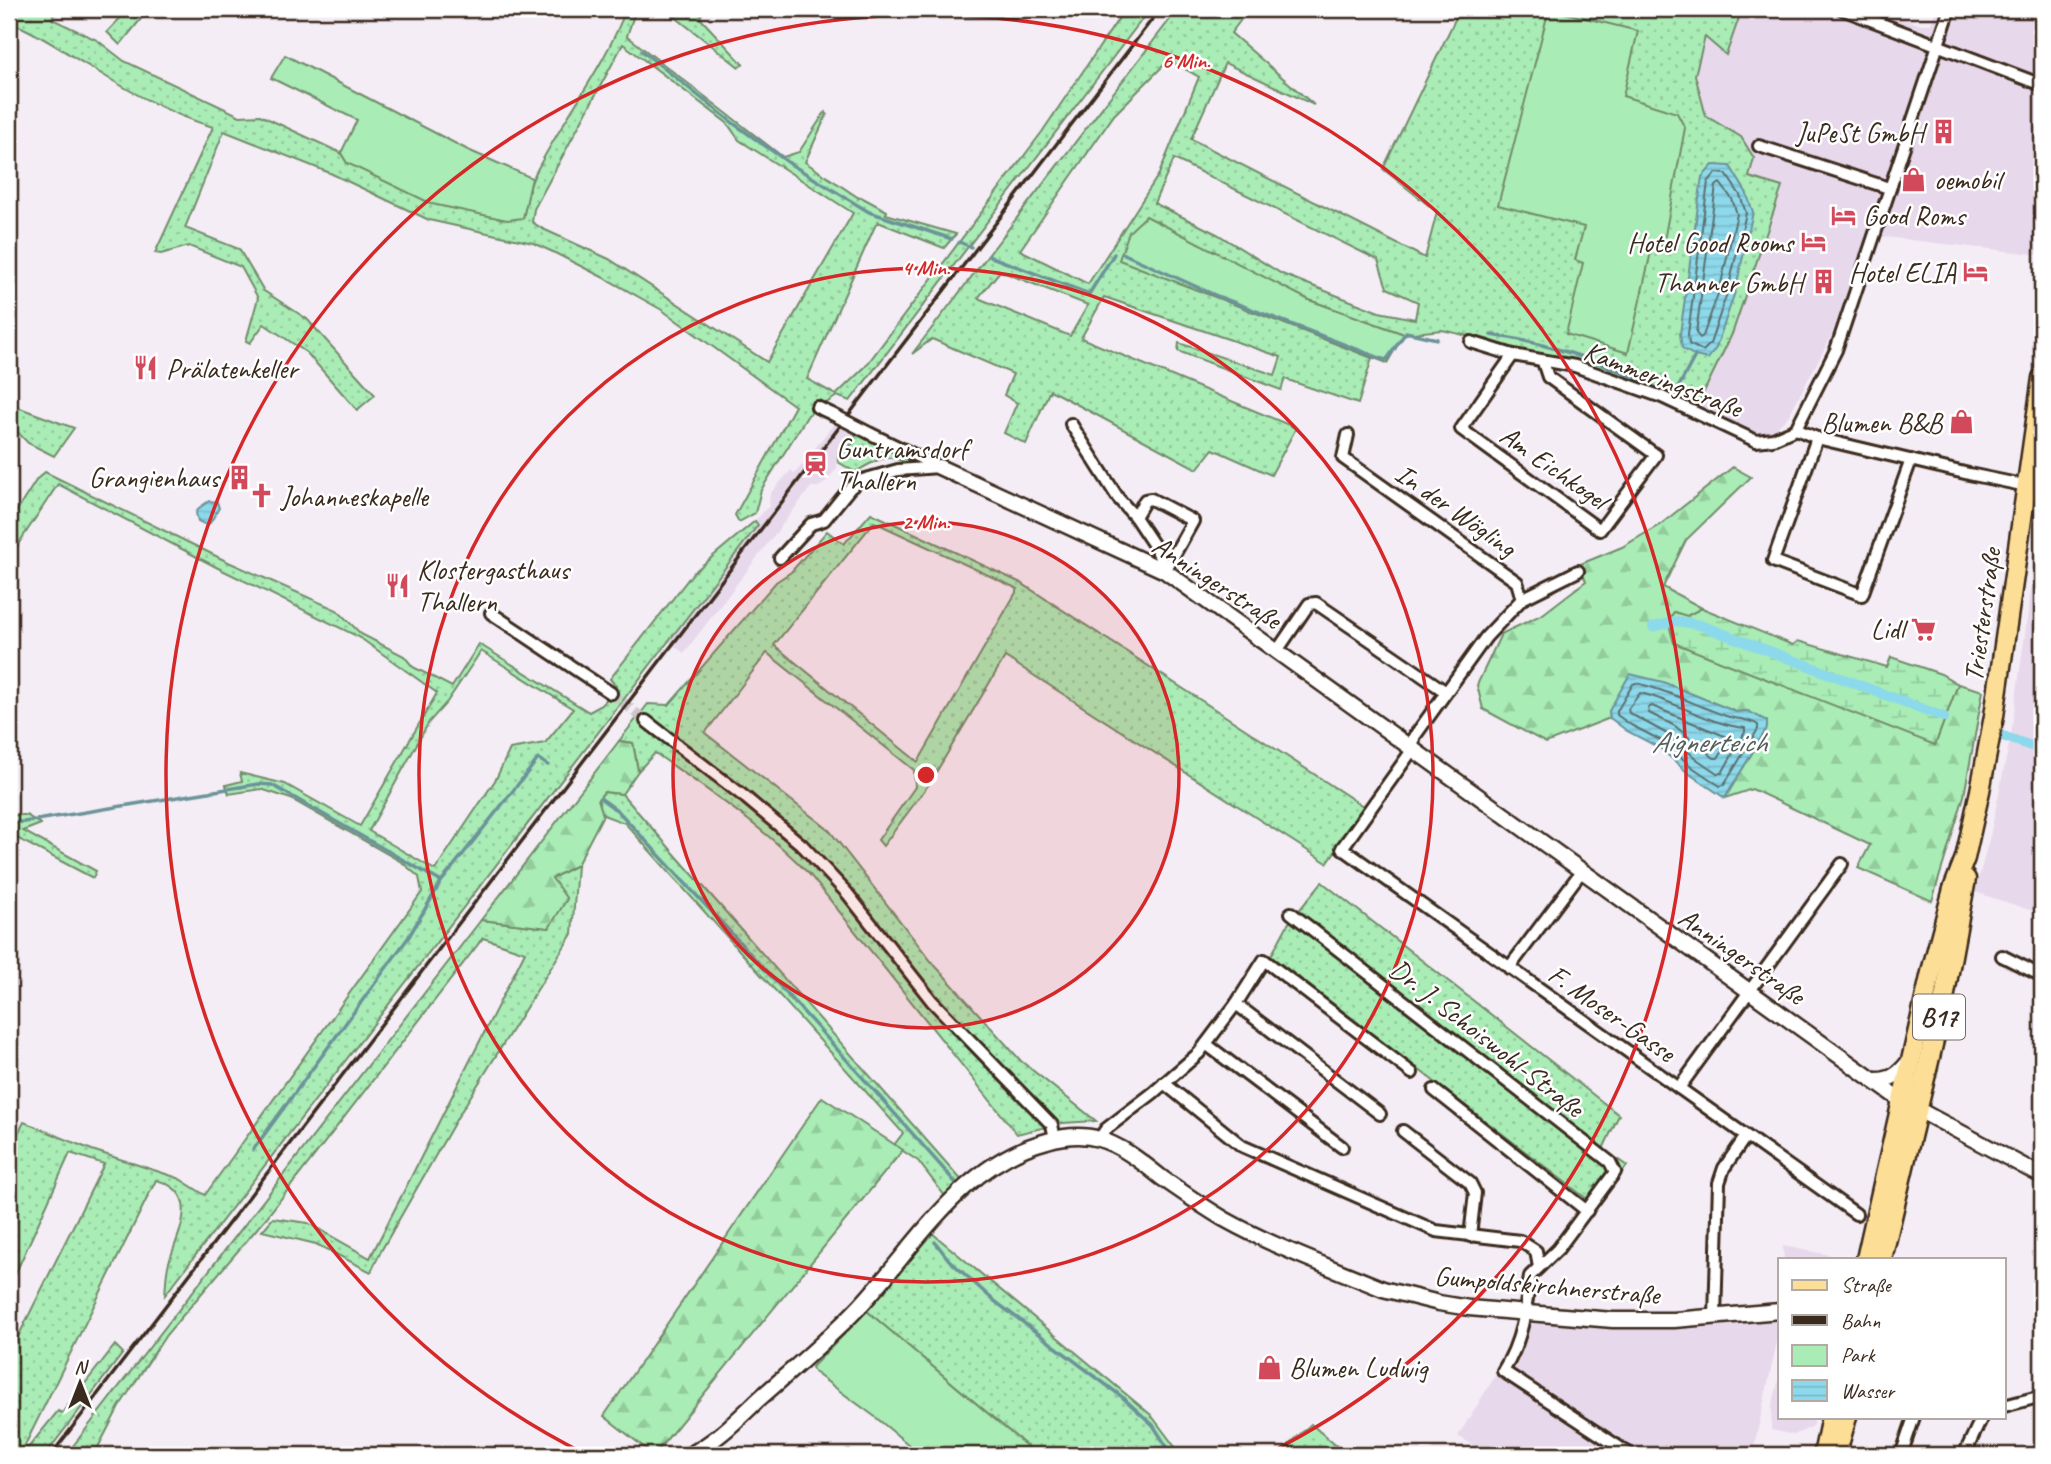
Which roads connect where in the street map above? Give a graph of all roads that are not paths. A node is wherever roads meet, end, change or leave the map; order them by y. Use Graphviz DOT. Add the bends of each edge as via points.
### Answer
graph roads {
  1 [pos="1842,9"];
  2 [pos="1950,9"];
  3 [pos="1938,45"];
  4 [pos="2042,85"];
  5 [pos="1759,146"];
  6 [pos="1889,188"];
  7 [pos="1471,342"];
  8 [pos="1513,355"];
  9 [pos="1544,362"];
  10 [pos="2042,378"];
  11 [pos="817,407"];
  12 [pos="1071,424"];
  13 [pos="1796,429"];
  14 [pos="1348,435"];
  15 [pos="1817,438"];
  16 [pos="1911,460"];
  17 [pos="939,467"];
  18 [pos="2028,486"];
  19 [pos="1135,517"];
  20 [pos="780,558"];
  21 [pos="1165,571"];
  22 [pos="1578,571"];
  23 [pos="1522,599"];
  24 [pos="491,613"];
  25 [pos="1277,652"];
  26 [pos="1446,692"];
  27 [pos="611,693"];
  28 [pos="646,721"];
  29 [pos="1413,749"];
  30 [pos="1965,858"];
  31 [pos="1842,864"];
  32 [pos="1581,872"];
  33 [pos="1290,913"];
  34 [pos="2002,956"];
  35 [pos="1509,968"];
  36 [pos="2042,976"];
  37 [pos="1749,990"];
  38 [pos="1236,1004"];
  39 [pos="1206,1044"];
  40 [pos="1912,1058"];
  41 [pos="1412,1073"];
  42 [pos="1874,1080"];
  43 [pos="1164,1083"];
  44 [pos="1679,1088"];
  45 [pos="1434,1090"];
  46 [pos="1909,1106"];
  47 [pos="1380,1114"];
  48 [pos="1403,1131"];
  49 [pos="1746,1136"];
  50 [pos="1055,1138"];
  51 [pos="1099,1139"];
  52 [pos="1342,1147"];
  53 [pos="2042,1176"];
  54 [pos="1587,1211"];
  55 [pos="1856,1214"];
  56 [pos="1470,1236"];
  57 [pos="1866,1258"];
  58 [pos="1882,1258"];
  59 [pos="1539,1267"];
  60 [pos="1778,1311"];
  61 [pos="1525,1313"];
  62 [pos="1715,1317"];
  63 [pos="2042,1396"];
  64 [pos="2006,1405"];
  65 [pos="1831,1418"];
  66 [pos="1847,1418"];
  67 [pos="1914,1418"];
  68 [pos="1982,1418"];
  69 [pos="690,1455"];
  70 [pos="1631,1455"];
  71 [pos="1823,1455"];
  72 [pos="1836,1455"];
  73 [pos="1901,1455"];
  74 [pos="1964,1455"];
  1 -- 3 [label="street"];
  2 -- 3 [label="street"];
  3 -- 4 [label="street"];
  3 -- 6 [label="street"];
  5 -- 6 [label="street"];
  6 -- 13 [label="street" via="1836,350"];
  7 -- 8 [label="street, Kammeringstraße"];
  8 -- 9 [label="street, Kammeringstraße"];
  8 -- 9 [label="street, Am Eichkogel" via="1461,429 1600,530 1656,455 1548,377"];
  9 -- 13 [label="street, Kammeringstraße" via="1575,366 1662,397 1756,441"];
  10 -- 18 [label="main road, Triesterstraße / B17"];
  11 -- 17 [label="street, Anningerstraße, bridge"];
  12 -- 19 [label="street"];
  13 -- 15 [label="street"];
  14 -- 23 [label="street, In der Wögling" via="1343,458 1517,582"];
  15 -- 16 [label="street"];
  15 -- 16 [label="street" via="1773,561 1862,595"];
  16 -- 18 [label="street"];
  17 -- 20 [label="street, Anningerstraße" via="898,470 859,481"];
  17 -- 21 [label="street, Anningerstraße"];
  18 -- 30 [label="main road, Triesterstraße / B17" via="1994,716"];
  19 -- 21 [label="street"];
  19 -- 21 [label="street" via="1145,500 1151,499 1192,521"];
  21 -- 25 [label="street, Anningerstraße"];
  22 -- 23 [label="street"];
  23 -- 26 [label="street, In der Wögling" via="1486,637"];
  24 -- 27 [label="street"];
  25 -- 26 [label="street" via="1309,604 1316,603"];
  25 -- 29 [label="street, Anningerstraße"];
  26 -- 29 [label="street, In der Wögling" via="1414,737"];
  28 -- 50 [label="street" via="802,845 847,893 932,1001 1052,1125"];
  29 -- 32 [label="street, Anningerstraße"];
  29 -- 35 [label="street, F. Moser-Gasse" via="1342,848"];
  30 -- 40 [label="main road, Triesterstraße / B17" via="1932,968"];
  30 -- 46 [label="main road, Triesterstraße / B17" via="1966,883 1954,951"];
  31 -- 37 [label="street"];
  32 -- 35 [label="street"];
  32 -- 37 [label="street, Anningerstraße"];
  33 -- 54 [label="street, Dr. J. Schoiswohl-Straße" via="1610,1163 1615,1172"];
  34 -- 36 [label="street"];
  35 -- 44 [label="street, F. Moser-Gasse"];
  37 -- 42 [label="street, Anningerstraße"];
  37 -- 44 [label="street"];
  38 -- 39 [label="street"];
  38 -- 41 [label="street" via="1264,960"];
  38 -- 47 [label="street"];
  39 -- 43 [label="street"];
  39 -- 52 [label="street"];
  40 -- 42 [label="street" via="1893,1077"];
  40 -- 46 [label="main road, Triesterstraße / B17"];
  42 -- 46 [label="street, Anningerstraße"];
  43 -- 51 [label="street"];
  43 -- 56 [label="street" via="1241,1146 1436,1231"];
  44 -- 49 [label="street, F. Moser-Gasse"];
  45 -- 54 [label="street"];
  46 -- 53 [label="street, Anningerstraße"];
  46 -- 57 [label="main road, Triesterstraße / B17"];
  46 -- 58 [label="main road, Triesterstraße / B17"];
  48 -- 56 [label="street" via="1470,1183 1475,1193"];
  49 -- 55 [label="street, F. Moser-Gasse"];
  49 -- 62 [label="street" via="1719,1183"];
  50 -- 51 [label="street, Gumpoldskirchnerstraße"];
  50 -- 69 [label="street, Gumpoldskirchnerstraße" via="1001,1159 972,1180 860,1306 731,1424"];
  51 -- 61 [label="street, Gumpoldskirchnerstraße" via="1127,1152 1226,1220 1383,1289 1439,1303"];
  54 -- 59 [label="street, Dr. J. Schoiswohl-Straße"];
  56 -- 59 [label="street" via="1530,1245"];
  59 -- 61 [label="street, Dr. J. Schoiswohl-Straße" via="1530,1276"];
  60 -- 62 [label="street, Gumpoldskirchnerstraße"];
  61 -- 62 [label="street, Gumpoldskirchnerstraße" via="1634,1321"];
  61 -- 70 [label="street, Dr. J. Schoiswohl-Straße" via="1513,1356 1503,1371"];
  63 -- 64 [label="street"];
  65 -- 71 [label="main road"];
  66 -- 72 [label="main road"];
  67 -- 73 [label="street"];
  68 -- 74 [label="street"];
}
